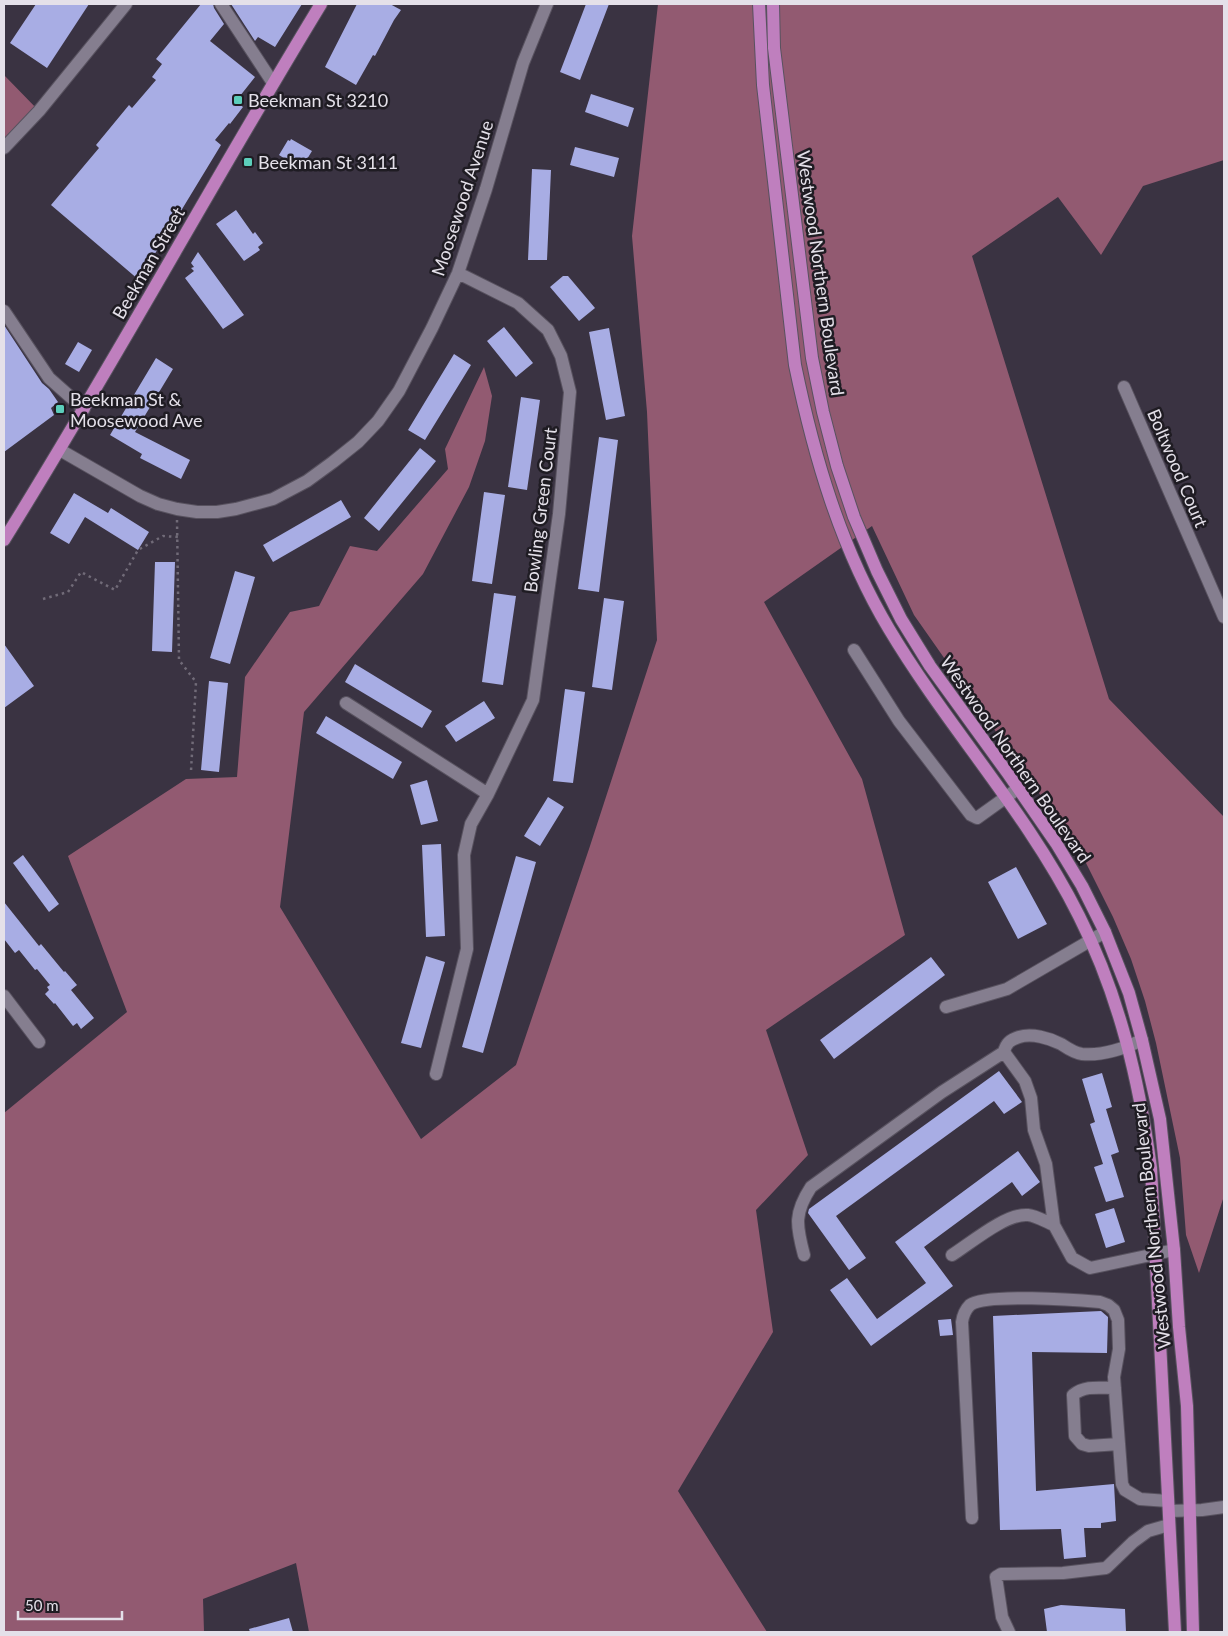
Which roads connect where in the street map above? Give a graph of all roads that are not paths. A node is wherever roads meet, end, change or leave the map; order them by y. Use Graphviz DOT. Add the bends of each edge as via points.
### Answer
graph roads {
  1 [pos="126,4"];
  2 [pos="221,4"];
  3 [pos="321,4"];
  4 [pos="546,4"];
  5 [pos="759,4"];
  6 [pos="773,4"];
  7 [pos="273,83"];
  8 [pos="4,148"];
  9 [pos="458,274"];
  10 [pos="4,311"];
  11 [pos="1124,387"];
  12 [pos="84,409"];
  13 [pos="60,450"];
  14 [pos="4,540"];
  15 [pos="1224,617"];
  16 [pos="854,650"];
  17 [pos="346,703"];
  18 [pos="1019,788"];
  19 [pos="488,794"];
  20 [pos="1006,797"];
  21 [pos="1105,932"];
  22 [pos="1090,940"];
  23 [pos="4,996"];
  24 [pos="946,1007"];
  25 [pos="1142,1040"];
  26 [pos="39,1042"];
  27 [pos="1128,1046"];
  28 [pos="1004,1052"];
  29 [pos="436,1074"];
  30 [pos="1054,1224"];
  31 [pos="1174,1250"];
  32 [pos="1156,1253"];
  33 [pos="804,1254"];
  34 [pos="952,1255"];
  35 [pos="1115,1388"];
  36 [pos="1120,1444"];
  37 [pos="1168,1506"];
  38 [pos="1224,1507"];
  39 [pos="1189,1510"];
  40 [pos="972,1518"];
  41 [pos="1169,1525"];
  42 [pos="1009,1632"];
  43 [pos="1175,1632"];
  44 [pos="1193,1632"];
  1 -- 8 [label="street" via="39,111"];
  2 -- 7 [label="street"];
  3 -- 7 [label="main road, Beekman Street"];
  4 -- 9 [label="street, Moosewood Avenue" via="522,63"];
  5 -- 20 [label="main road, Westwood Northern Boulevard" via="763,86 795,366 822,472 864,582 889,629"];
  6 -- 18 [label="main road, Westwood Northern Boulevard" via="774,48 812,358 836,466 854,517 901,619 930,666"];
  7 -- 12 [label="main road, Beekman Street"];
  9 -- 13 [label="street, Moosewood Avenue" via="399,391 378,421 340,457 273,499 216,512 177,509 140,496"];
  9 -- 19 [label="street, Bowling Green Court" via="518,303 548,330 561,356 570,392 559,514 533,700"];
  10 -- 12 [label="street" via="49,378"];
  11 -- 15 [label="street, Boltwood Court"];
  12 -- 13 [label="main road, Beekman Street"];
  13 -- 14 [label="main road, Beekman Street"];
  16 -- 20 [label="street" via="899,721 971,816 977,818"];
  17 -- 19 [label="street"];
  18 -- 20 [label="street"];
  18 -- 21 [label="main road, Westwood Northern Boulevard" via="1082,886"];
  19 -- 29 [label="street, Bowling Green Court" via="471,824 464,855 467,949"];
  20 -- 22 [label="main road, Westwood Northern Boulevard" via="1051,865"];
  21 -- 22 [label="street"];
  21 -- 25 [label="main road, Westwood Northern Boulevard" via="1129,993"];
  22 -- 24 [label="street" via="1007,989"];
  22 -- 27 [label="main road, Westwood Northern Boulevard"];
  23 -- 26 [label="street"];
  25 -- 27 [label="street"];
  25 -- 31 [label="main road, Westwood Northern Boulevard" via="1160,1119"];
  27 -- 28 [label="street" via="1100,1054 1080,1054 1049,1039 1024,1036 1010,1040"];
  27 -- 32 [label="main road, Westwood Northern Boulevard" via="1144,1116"];
  28 -- 30 [label="street" via="1025,1081 1031,1098 1034,1130 1046,1164"];
  28 -- 33 [label="street" via="942,1092 811,1187 798,1213 797,1225"];
  30 -- 32 [label="street" via="1072,1258 1090,1268"];
  30 -- 34 [label="street" via="1029,1215 1014,1215"];
  31 -- 32 [label="street"];
  31 -- 39 [label="main road, Westwood Northern Boulevard" via="1187,1406"];
  32 -- 37 [label="main road, Westwood Northern Boulevard"];
  35 -- 36 [label="street"];
  35 -- 36 [label="street" via="1087,1388 1073,1395 1075,1436 1089,1446"];
  35 -- 40 [label="street" via="1118,1320 1108,1305 1038,1298 984,1300 971,1304 963,1314 962,1322"];
  36 -- 37 [label="street" via="1125,1490 1140,1499"];
  37 -- 39 [label="street"];
  37 -- 41 [label="main road, Westwood Northern Boulevard"];
  38 -- 39 [label="street"];
  39 -- 44 [label="main road, Westwood Northern Boulevard"];
  41 -- 42 [label="street" via="1148,1531 1106,1568 1001,1574 996,1577 1002,1617"];
  41 -- 43 [label="main road, Westwood Northern Boulevard"];
}
